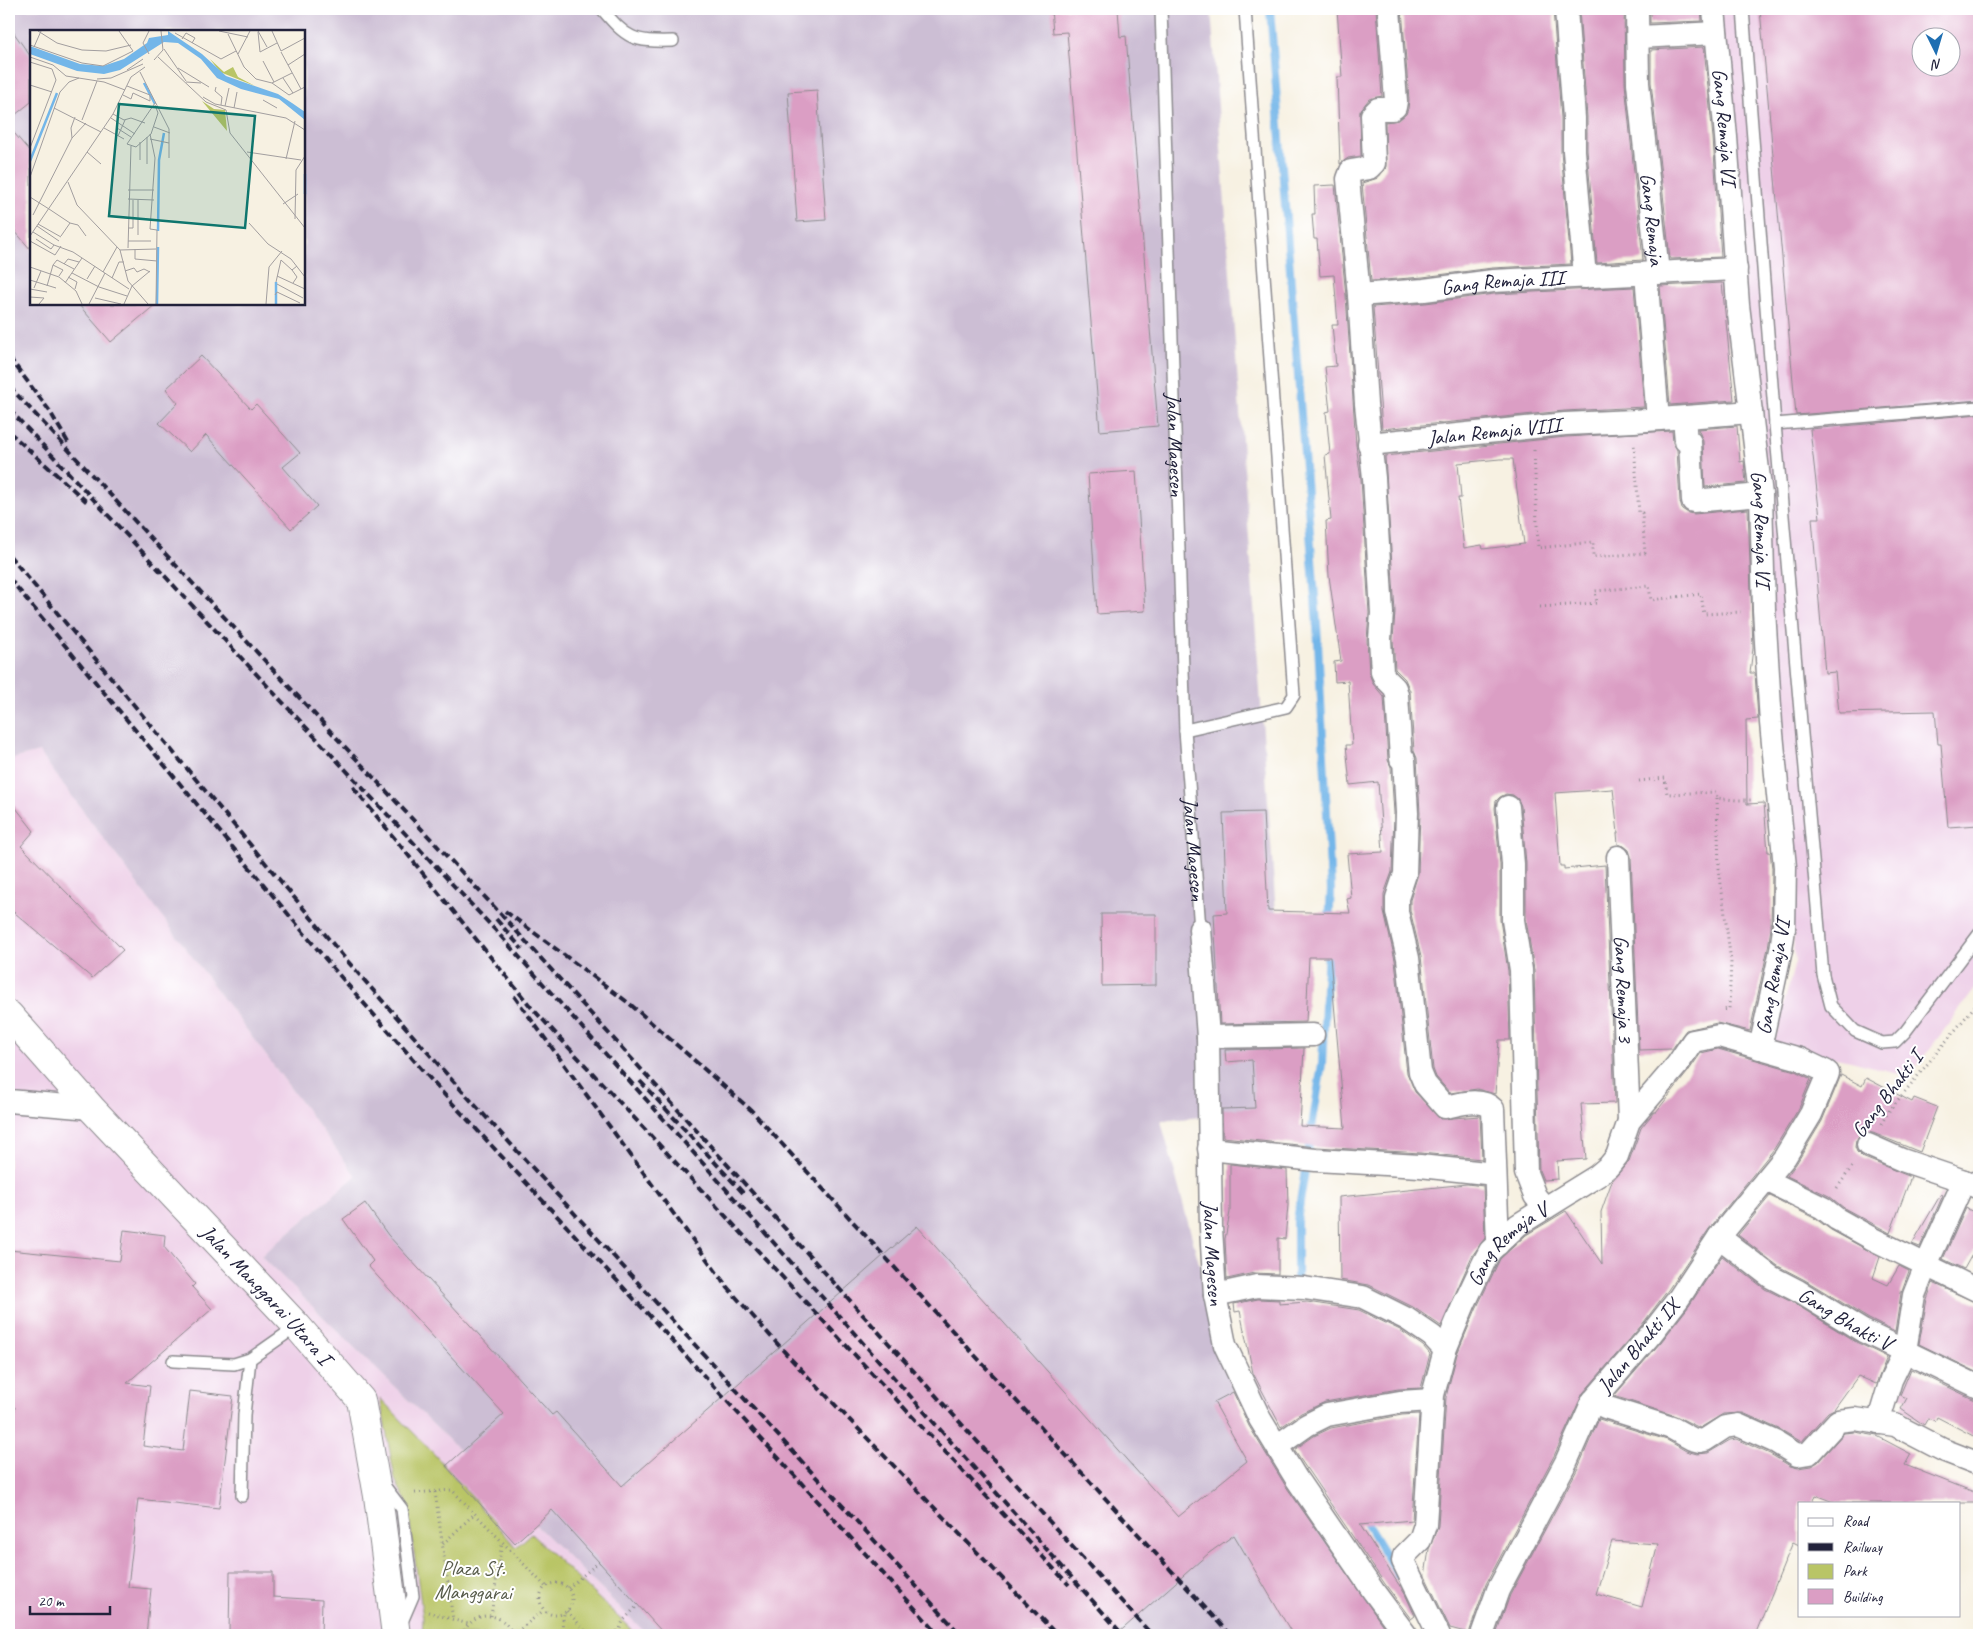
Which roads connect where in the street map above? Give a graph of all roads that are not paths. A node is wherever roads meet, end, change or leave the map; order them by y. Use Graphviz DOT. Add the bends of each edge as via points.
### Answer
graph roads {
  1 [pos="602,9"];
  2 [pos="1161,9"];
  3 [pos="1245,9"];
  4 [pos="1389,9"];
  5 [pos="1566,9"];
  6 [pos="1638,9"];
  7 [pos="1714,9"];
  8 [pos="1743,9"];
  9 [pos="1716,33"];
  10 [pos="1639,37"];
  11 [pos="673,41"];
  12 [pos="1736,269"];
  13 [pos="1652,273"];
  14 [pos="1585,277"];
  15 [pos="1359,295"];
  16 [pos="1979,407"];
  17 [pos="1752,412"];
  18 [pos="1684,418"];
  19 [pos="1658,419"];
  20 [pos="1775,424"];
  21 [pos="1369,444"];
  22 [pos="1761,495"];
  23 [pos="1185,730"];
  24 [pos="1508,807"];
  25 [pos="1618,857"];
  26 [pos="1200,929"];
  27 [pos="1979,934"];
  28 [pos="9,1015"];
  29 [pos="1313,1034"];
  30 [pos="1208,1038"];
  31 [pos="1760,1048"];
  32 [pos="1827,1076"];
  33 [pos="9,1101"];
  34 [pos="91,1108"];
  35 [pos="1629,1121"];
  36 [pos="1868,1145"];
  37 [pos="1209,1149"];
  38 [pos="1495,1174"];
  39 [pos="1766,1180"];
  40 [pos="1972,1184"];
  41 [pos="1545,1208"];
  42 [pos="1719,1237"];
  43 [pos="1498,1244"];
  44 [pos="1926,1265"];
  45 [pos="1979,1291"];
  46 [pos="1215,1295"];
  47 [pos="298,1326"];
  48 [pos="1445,1350"];
  49 [pos="1905,1351"];
  50 [pos="250,1359"];
  51 [pos="173,1361"];
  52 [pos="1979,1387"];
  53 [pos="1432,1400"];
  54 [pos="1593,1401"];
  55 [pos="1878,1422"];
  56 [pos="1277,1446"];
  57 [pos="1979,1464"];
  58 [pos="374,1470"];
  59 [pos="242,1496"];
  60 [pos="396,1635"];
  61 [pos="1406,1635"];
  62 [pos="1440,1635"];
  63 [pos="1482,1635"];
  1 -- 11 [label="lane" via="629,36"];
  2 -- 23 [label="lane, Jalan Magesen"];
  3 -- 23 [label="lane" via="1294,695 1286,707"];
  4 -- 15 [label="street" via="1395,107 1378,109 1372,114 1374,163 1369,168 1351,171 1348,178"];
  5 -- 14 [label="street"];
  6 -- 10 [label="street, Gang Remaja"];
  7 -- 9 [label="street, Gang Remaja VI"];
  8 -- 20 [label="lane"];
  9 -- 10 [label="street"];
  9 -- 12 [label="street, Gang Remaja VI"];
  10 -- 13 [label="street, Gang Remaja" via="1638,83"];
  12 -- 13 [label="street, Gang Remaja III"];
  12 -- 17 [label="street, Gang Remaja VI"];
  13 -- 14 [label="street, Gang Remaja III"];
  13 -- 19 [label="street, Gang Remaja"];
  14 -- 15 [label="street, Gang Remaja III" via="1493,281"];
  15 -- 21 [label="street"];
  16 -- 20 [label="lane"];
  17 -- 18 [label="street, Jalan Remaja VIII"];
  17 -- 22 [label="street, Gang Remaja VI"];
  18 -- 19 [label="street, Jalan Remaja VIII"];
  18 -- 22 [label="street" via="1686,442 1690,442 1693,501"];
  19 -- 21 [label="street, Jalan Remaja VIII" via="1532,427"];
  20 -- 27 [label="lane" via="1823,975 1831,1006 1855,1031 1882,1043 1895,1042"];
  21 -- 38 [label="street" via="1382,613 1382,672 1397,694 1401,759 1405,768 1405,874 1397,898 1397,912 1408,958 1420,1072 1425,1084 1445,1107 1479,1102 1494,1109"];
  22 -- 31 [label="street, Gang Remaja VI" via="1764,610 1785,867 1784,929"];
  23 -- 26 [label="lane, Jalan Magesen"];
  24 -- 41 [label="street" via="1513,920 1521,970 1526,1173 1535,1196"];
  25 -- 35 [label="street, Gang Remaja 3"];
  26 -- 30 [label="street, Jalan Magesen"];
  28 -- 34 [label="street, Jalan Manggarai Utara I"];
  29 -- 30 [label="street"];
  30 -- 37 [label="street, Jalan Magesen"];
  31 -- 32 [label="street, Gang Remaja V" via="1800,1059 1825,1071"];
  31 -- 35 [label="street, Gang Remaja V" via="1719,1036 1693,1040 1677,1065"];
  32 -- 39 [label="street, Jalan Bhakti IX" via="1799,1136"];
  33 -- 34 [label="street"];
  34 -- 47 [label="street, Jalan Manggarai Utara I"];
  35 -- 41 [label="street, Gang Remaja V" via="1617,1156 1610,1166"];
  36 -- 40 [label="street"];
  37 -- 38 [label="street"];
  37 -- 46 [label="street, Jalan Magesen"];
  38 -- 43 [label="street"];
  39 -- 42 [label="street, Jalan Bhakti IX"];
  39 -- 44 [label="street"];
  40 -- 44 [label="street"];
  41 -- 43 [label="street, Gang Remaja V" via="1518,1225"];
  42 -- 49 [label="street, Gang Bhakti V" via="1771,1277 1863,1331"];
  42 -- 54 [label="street, Jalan Bhakti IX" via="1680,1298"];
  43 -- 48 [label="street, Gang Remaja V" via="1490,1251 1480,1270"];
  44 -- 45 [label="street"];
  44 -- 49 [label="street" via="1911,1306"];
  46 -- 48 [label="street" via="1257,1286 1363,1297 1407,1319 1432,1336"];
  46 -- 56 [label="street, Jalan Magesen" via="1224,1345 1260,1419"];
  47 -- 50 [label="lane"];
  47 -- 58 [label="street, Jalan Manggarai Utara I" via="361,1400"];
  48 -- 53 [label="street, Gang Remaja V"];
  49 -- 52 [label="street, Gang Bhakti V"];
  49 -- 55 [label="street" via="1891,1380"];
  50 -- 51 [label="lane" via="234,1364"];
  50 -- 59 [label="lane" via="244,1415"];
  53 -- 56 [label="street" via="1400,1402 1317,1420"];
  53 -- 62 [label="street, Gang Remaja V" via="1425,1526 1420,1540 1403,1561"];
  54 -- 55 [label="street" via="1700,1441 1725,1426 1738,1425 1797,1455 1809,1453 1838,1421"];
  54 -- 63 [label="street, Jalan Bhakti IX" via="1566,1462 1498,1590"];
  55 -- 57 [label="street" via="1895,1426"];
  56 -- 61 [label="street, Jalan Magesen"];
  58 -- 60 [label="street, Jalan Manggarai Utara I"];
  58 -- 60 [label="lane" via="402,1509 413,1596"];
}
